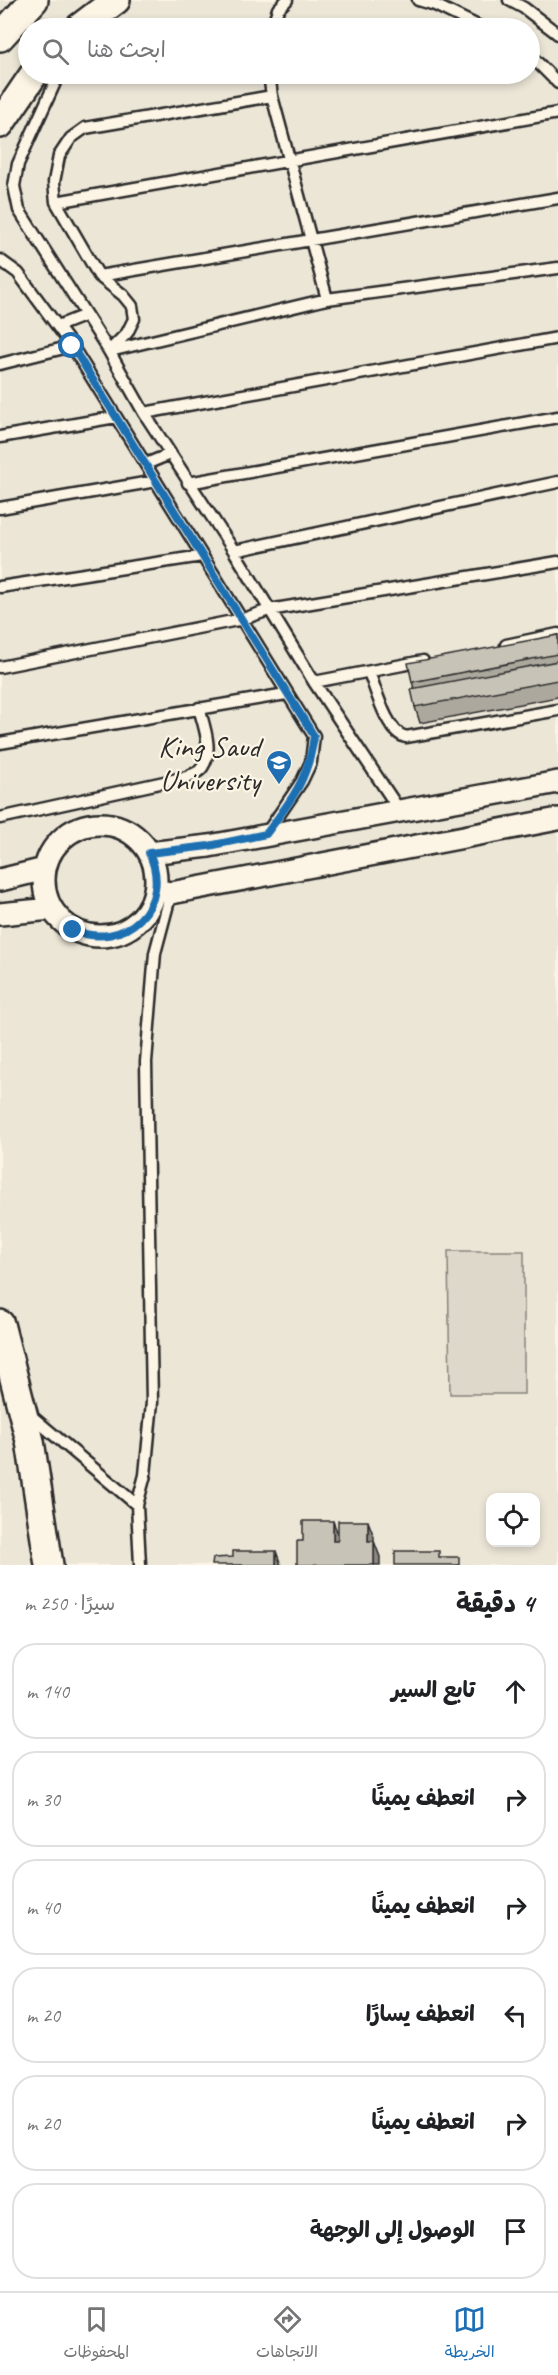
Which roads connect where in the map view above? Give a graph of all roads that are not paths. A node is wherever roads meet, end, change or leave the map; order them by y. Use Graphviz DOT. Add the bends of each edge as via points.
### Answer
graph roads {
  1 [pos="34,0"];
  2 [pos="116,0"];
  3 [pos="287,0"];
  4 [pos="418,0"];
  5 [pos="509,0"];
  6 [pos="93,18"];
  7 [pos="275,18"];
  8 [pos="462,18"];
  9 [pos="537,18"];
  10 [pos="540,20"];
  11 [pos="558,34"];
  12 [pos="0,37"];
  13 [pos="540,65"];
  14 [pos="558,83"];
  15 [pos="27,84"];
  16 [pos="54,84"];
  17 [pos="270,84"];
  18 [pos="272,96"];
  19 [pos="558,113"];
  20 [pos="0,124"];
  21 [pos="290,161"];
  22 [pos="558,198"];
  23 [pos="56,201"];
  24 [pos="313,241"];
  25 [pos="0,260"];
  26 [pos="558,268"];
  27 [pos="99,276"];
  28 [pos="327,299"];
  29 [pos="86,315"];
  30 [pos="58,327"];
  31 [pos="558,338"];
  32 [pos="72,346"];
  33 [pos="109,351"];
  34 [pos="0,364"];
  35 [pos="144,414"];
  36 [pos="116,417"];
  37 [pos="558,417"];
  38 [pos="0,437"];
  39 [pos="170,454"];
  40 [pos="146,464"];
  41 [pos="156,481"];
  42 [pos="558,482"];
  43 [pos="188,483"];
  44 [pos="0,508"];
  45 [pos="234,551"];
  46 [pos="202,556"];
  47 [pos="558,562"];
  48 [pos="0,587"];
  49 [pos="269,610"];
  50 [pos="243,619"];
  51 [pos="558,634"];
  52 [pos="491,648"];
  53 [pos="436,659"];
  54 [pos="0,667"];
  55 [pos="369,672"];
  56 [pos="314,682"];
  57 [pos="286,694"];
  58 [pos="199,708"];
  59 [pos="558,710"];
  60 [pos="0,743"];
  61 [pos="558,782"];
  62 [pos="400,811"];
  63 [pos="0,818"];
  64 [pos="558,819"];
  65 [pos="266,834"];
  66 [pos="149,853"];
  67 [pos="45,869"];
  68 [pos="0,880"];
  69 [pos="163,892"];
  70 [pos="51,909"];
  71 [pos="0,914"];
  72 [pos="0,1324"];
  73 [pos="22,1409"];
  74 [pos="137,1505"];
  75 [pos="49,1565"];
  76 [pos="140,1565"];
  1 -- 12 [label="street"];
  2 -- 6 [label="street"];
  3 -- 7 [label="lane"];
  4 -- 8 [label="lane"];
  5 -- 9 [label="lane"];
  10 -- 11 [label="lane"];
  13 -- 14 [label="lane"];
  15 -- 20 [label="street"];
  16 -- 29 [label="lane" via="18,164 14,186 19,210"];
  17 -- 18 [label="lane"];
  18 -- 21 [label="lane"];
  18 -- 23 [label="lane" via="85,128 71,138 58,156"];
  19 -- 21 [label="lane"];
  21 -- 23 [label="lane"];
  21 -- 24 [label="lane"];
  22 -- 24 [label="lane"];
  23 -- 27 [label="lane"];
  24 -- 27 [label="lane"];
  24 -- 28 [label="lane"];
  25 -- 30 [label="lane" via="18,273"];
  26 -- 28 [label="lane"];
  27 -- 33 [label="lane" via="123,294 132,306 134,319 127,333"];
  28 -- 33 [label="lane"];
  29 -- 30 [label="lane"];
  29 -- 33 [label="lane"];
  30 -- 32 [label="lane"];
  31 -- 35 [label="lane"];
  32 -- 34 [label="lane"];
  32 -- 36 [label="lane"];
  33 -- 35 [label="lane"];
  35 -- 39 [label="lane"];
  36 -- 38 [label="lane"];
  36 -- 40 [label="lane"];
  37 -- 43 [label="lane"];
  39 -- 40 [label="lane"];
  39 -- 43 [label="lane"];
  40 -- 41 [label="lane"];
  41 -- 44 [label="lane"];
  41 -- 46 [label="lane"];
  42 -- 45 [label="lane"];
  43 -- 45 [label="lane"];
  45 -- 49 [label="lane"];
  46 -- 48 [label="lane"];
  46 -- 50 [label="lane"];
  47 -- 49 [label="lane"];
  49 -- 50 [label="lane"];
  49 -- 56 [label="lane"];
  50 -- 54 [label="lane"];
  50 -- 57 [label="lane"];
  51 -- 52 [label="lane"];
  53 -- 55 [label="lane"];
  55 -- 56 [label="lane"];
  55 -- 59 [label="lane" via="394,732 406,737"];
  56 -- 62 [label="lane"];
  57 -- 58 [label="lane"];
  57 -- 65 [label="lane" via="314,736 302,781"];
  58 -- 60 [label="lane"];
  58 -- 63 [label="lane" via="208,749 200,769 187,777"];
  61 -- 62 [label="street"];
  62 -- 65 [label="street"];
  64 -- 69 [label="street"];
  65 -- 66 [label="street"];
  66 -- 67 [label="street" via="121,828 86,825 61,839"];
  66 -- 69 [label="street"];
  67 -- 68 [label="street"];
  67 -- 70 [label="street" via="45,892"];
  69 -- 70 [label="street" via="137,922 109,936 73,930"];
  69 -- 74 [label="lane" via="146,1062 152,1402 145,1475"];
  70 -- 71 [label="street"];
  72 -- 73 [label="street"];
  73 -- 74 [label="lane"];
  73 -- 75 [label="street"];
  74 -- 76 [label="lane"];
}
